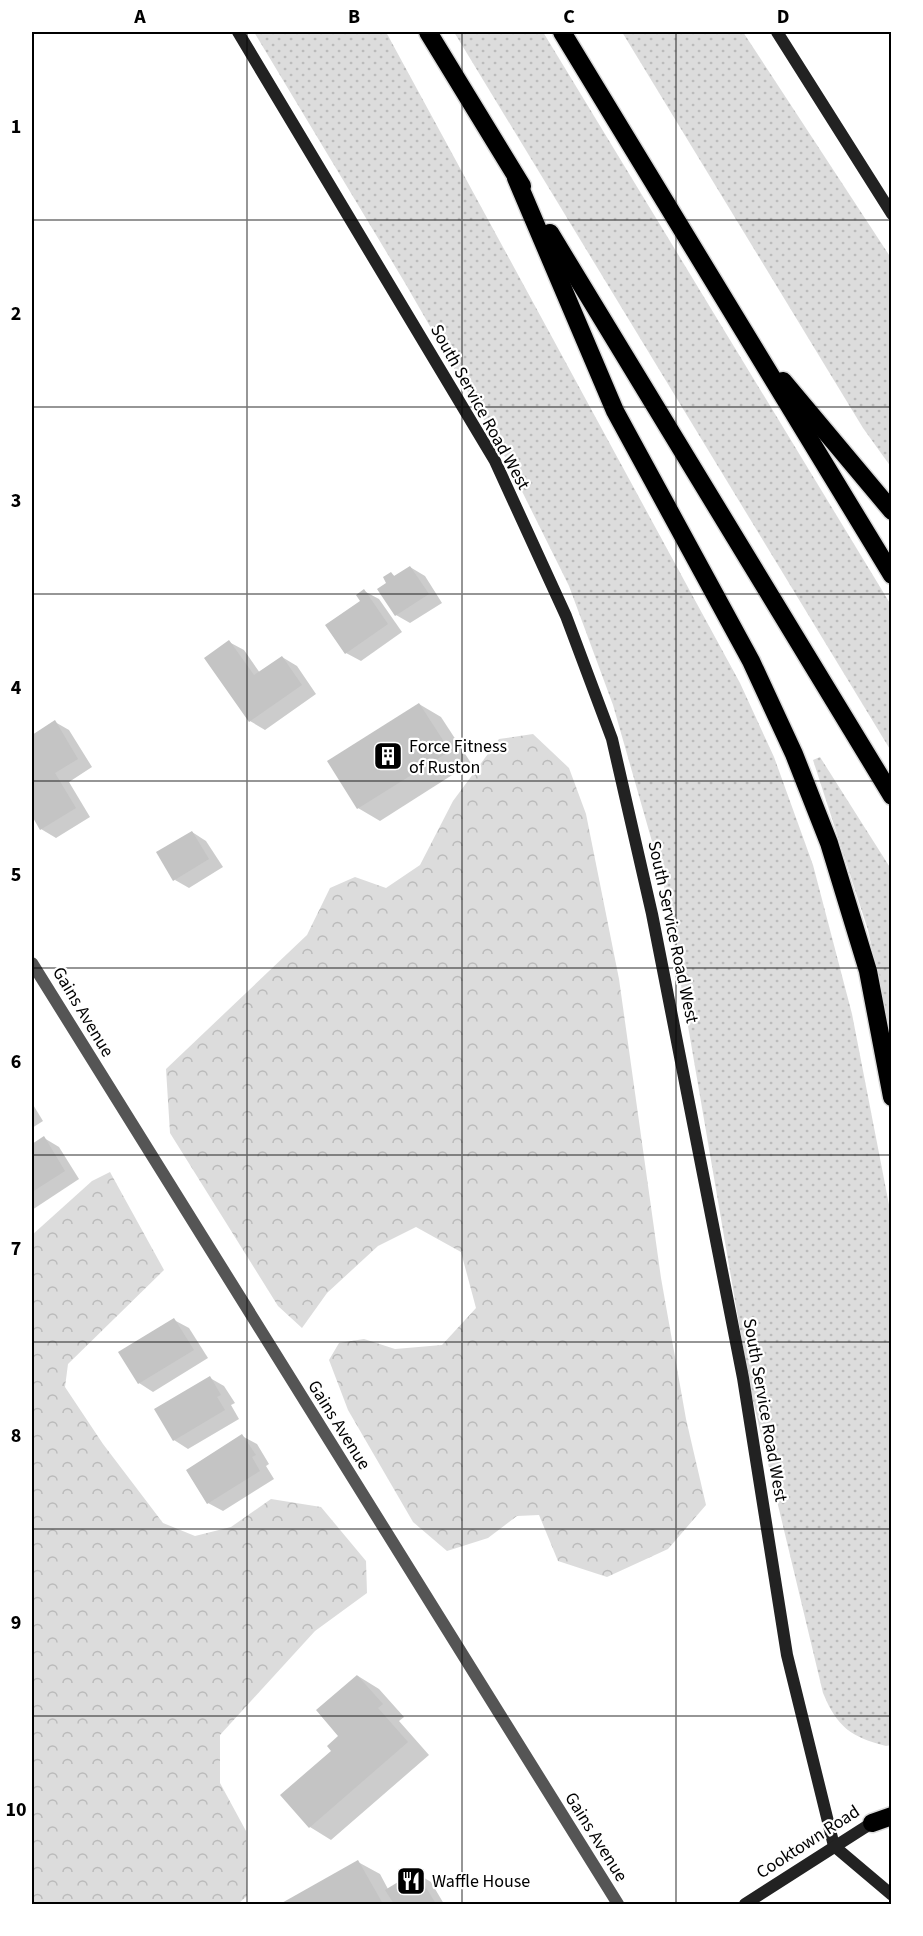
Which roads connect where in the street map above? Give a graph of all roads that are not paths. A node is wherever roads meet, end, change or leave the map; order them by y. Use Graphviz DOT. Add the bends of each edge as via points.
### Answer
graph roads {
  1 [pos="238,32"];
  2 [pos="428,32"];
  3 [pos="562,32"];
  4 [pos="777,32"];
  5 [pos="516,178"];
  6 [pos="891,214"];
  7 [pos="743,333"];
  8 [pos="891,511"];
  9 [pos="891,575"];
  10 [pos="891,796"];
  11 [pos="32,963"];
  12 [pos="891,1097"];
  13 [pos="891,1811"];
  14 [pos="891,1816"];
  15 [pos="872,1823"];
  16 [pos="834,1846"];
  17 [pos="891,1895"];
  18 [pos="618,1905"];
  19 [pos="745,1905"];
  1 -- 16 [label="main road, South Service Road West" via="495,461 566,616 612,738 652,914 743,1378 787,1655"];
  2 -- 5 [label="highway"];
  3 -- 7 [label="highway"];
  4 -- 6 [label="main road"];
  5 -- 10 [label="highway"];
  5 -- 12 [label="highway" via="615,411 751,662 794,754 829,843 868,971"];
  7 -- 8 [label="highway"];
  7 -- 9 [label="highway"];
  11 -- 18 [label="street, Gains Avenue"];
  13 -- 15 [label="main road, Cooktown Road"];
  14 -- 15 [label="highway"];
  15 -- 16 [label="main road, Cooktown Road"];
  16 -- 17 [label="main road"];
  16 -- 19 [label="main road, Cooktown Road"];
}
